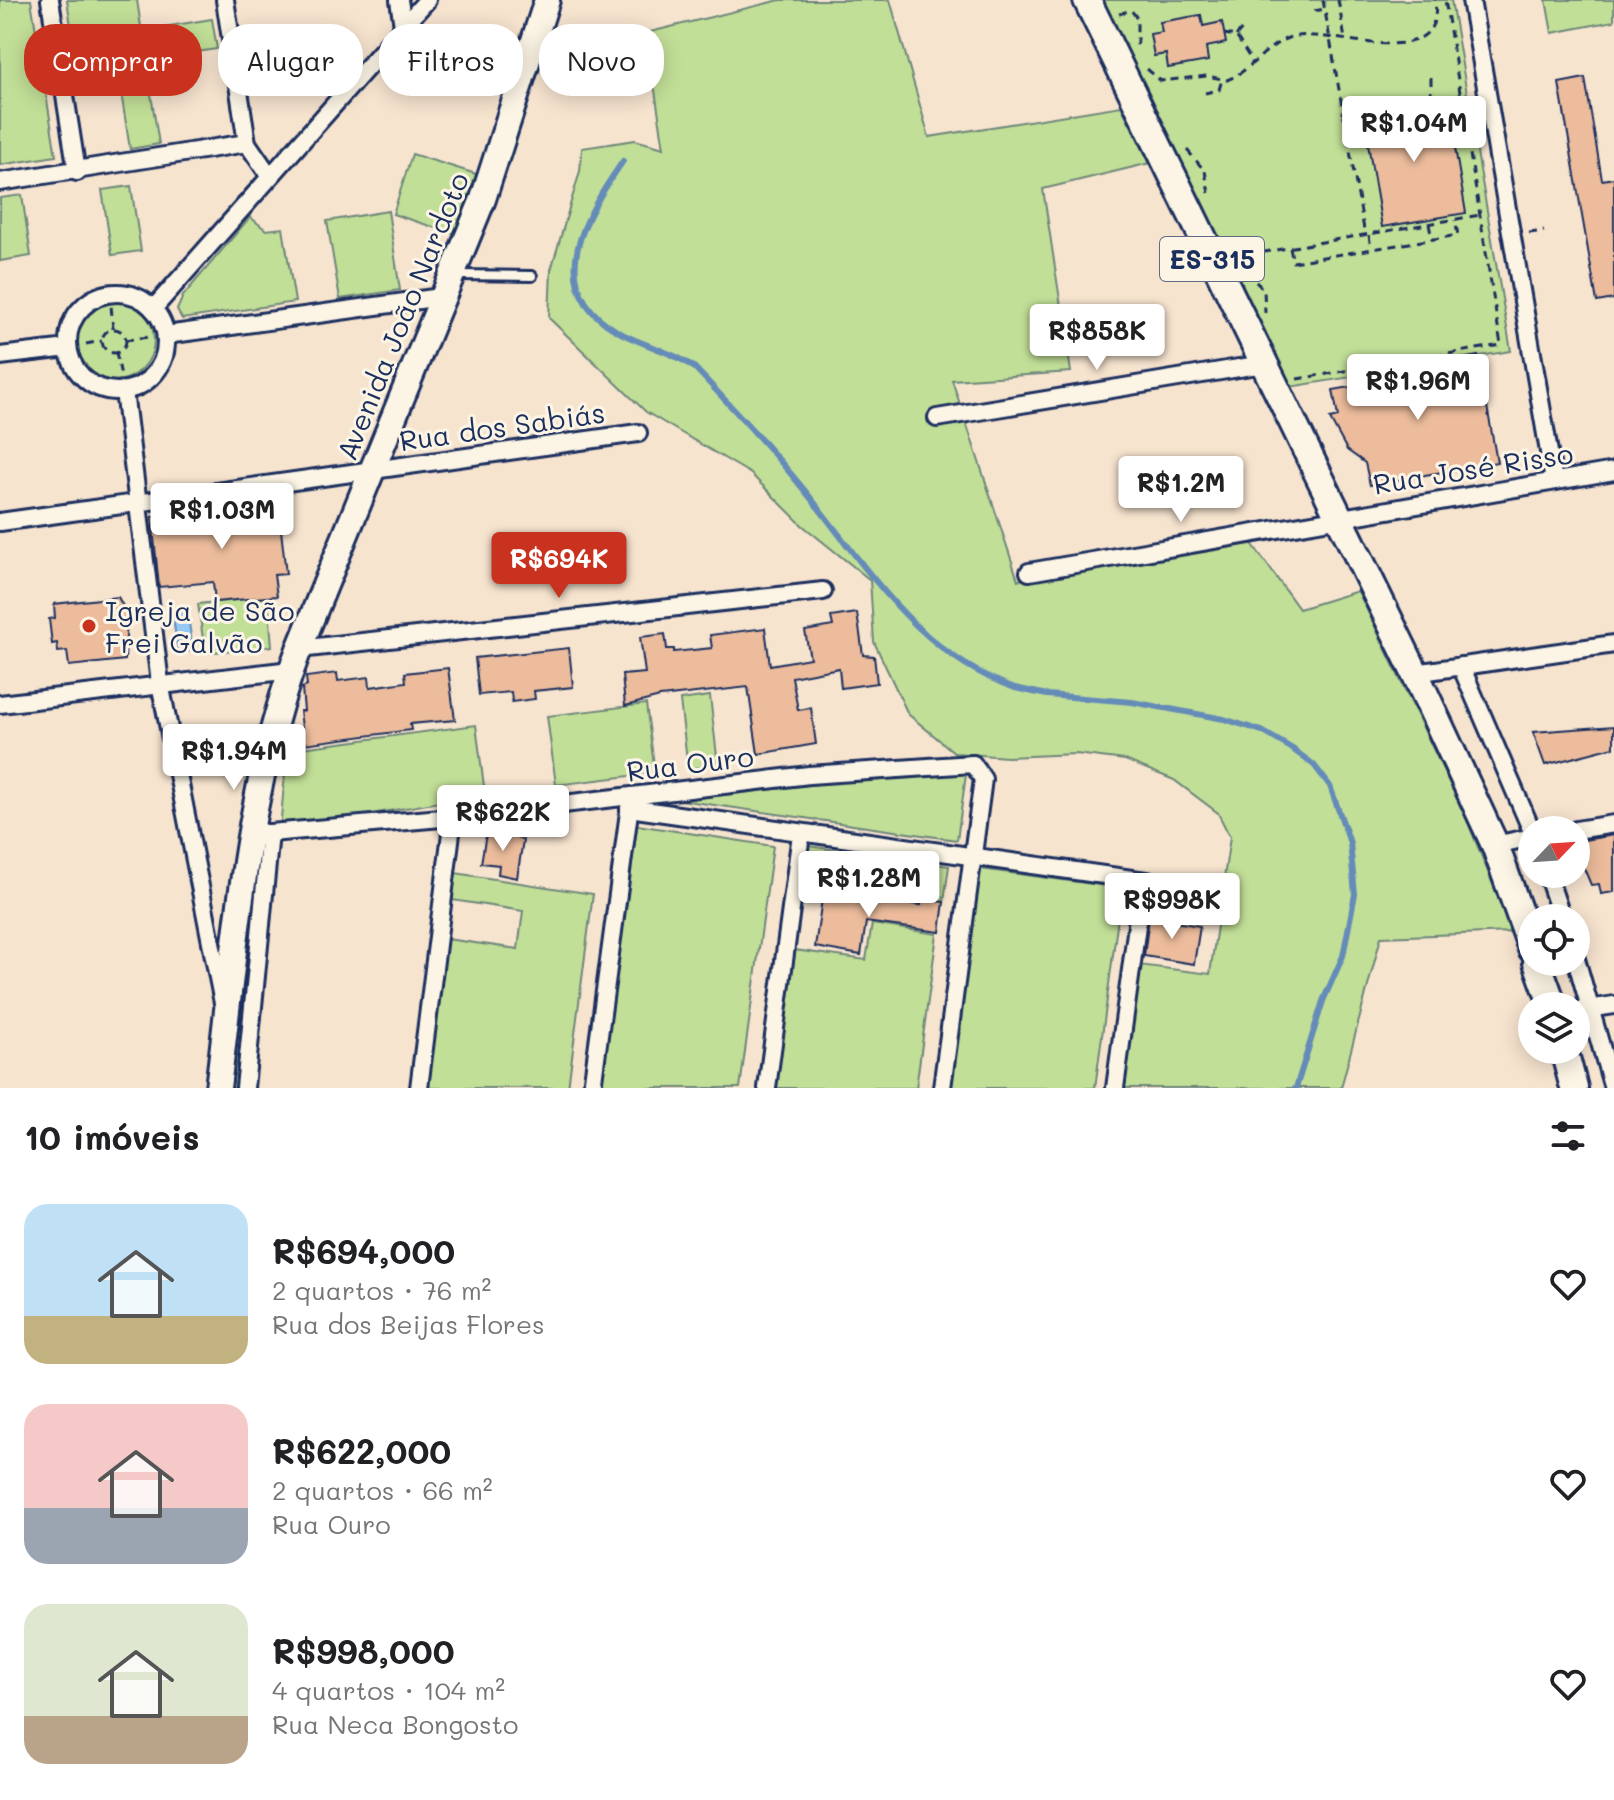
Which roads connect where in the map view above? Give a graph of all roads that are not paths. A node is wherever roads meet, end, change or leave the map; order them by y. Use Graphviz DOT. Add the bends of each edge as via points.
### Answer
graph roads {
  1 [pos="50,0"];
  2 [pos="225,0"];
  3 [pos="399,0"];
  4 [pos="427,0"];
  5 [pos="547,0"];
  6 [pos="1087,0"];
  7 [pos="1471,0"];
  8 [pos="403,24"];
  9 [pos="405,24"];
  10 [pos="379,53"];
  11 [pos="247,143"];
  12 [pos="77,172"];
  13 [pos="269,175"];
  14 [pos="0,182"];
  15 [pos="532,276"];
  16 [pos="446,286"];
  17 [pos="153,309"];
  18 [pos="166,335"];
  19 [pos="68,348"];
  20 [pos="0,356"];
  21 [pos="1263,364"];
  22 [pos="124,391"];
  23 [pos="937,418"];
  24 [pos="638,433"];
  25 [pos="373,470"];
  26 [pos="1614,471"];
  27 [pos="1554,481"];
  28 [pos="138,503"];
  29 [pos="1340,516"];
  30 [pos="0,522"];
  31 [pos="1029,572"];
  32 [pos="823,591"];
  33 [pos="1614,644"];
  34 [pos="295,660"];
  35 [pos="1461,666"];
  36 [pos="1415,673"];
  37 [pos="160,683"];
  38 [pos="0,704"];
  39 [pos="630,802"];
  40 [pos="1524,816"];
  41 [pos="453,817"];
  42 [pos="1614,824"];
  43 [pos="1590,828"];
  44 [pos="260,833"];
  45 [pos="801,834"];
  46 [pos="1518,838"];
  47 [pos="1495,845"];
  48 [pos="972,858"];
  49 [pos="1143,881"];
  50 [pos="1203,889"];
  51 [pos="1518,910"];
  52 [pos="1614,1005"];
  53 [pos="1590,1009"];
  54 [pos="226,1020"];
  55 [pos="1590,1026"];
  56 [pos="1568,1064"];
  57 [pos="218,1088"];
  58 [pos="245,1088"];
  59 [pos="419,1088"];
  60 [pos="592,1088"];
  61 [pos="767,1088"];
  62 [pos="942,1088"];
  63 [pos="1115,1088"];
  64 [pos="1574,1088"];
  65 [pos="1613,1088"];
  1 -- 12 [label="street"];
  2 -- 11 [label="street"];
  3 -- 8 [label="street"];
  4 -- 9 [label="street"];
  5 -- 16 [label="street, Avenida João Nardoto" via="483,199"];
  6 -- 21 [label="main road, ES-315"];
  7 -- 27 [label="street"];
  10 -- 13 [label="street"];
  11 -- 12 [label="street"];
  11 -- 13 [label="street"];
  12 -- 14 [label="street"];
  13 -- 17 [label="street"];
  15 -- 16 [label="lane"];
  16 -- 18 [label="street"];
  16 -- 25 [label="street, Avenida João Nardoto"];
  17 -- 18 [label="street"];
  17 -- 19 [label="street" via="133,296 110,293 90,301 75,316"];
  18 -- 22 [label="street" via="157,372"];
  19 -- 20 [label="street"];
  19 -- 22 [label="street" via="75,369 92,385"];
  21 -- 23 [label="street"];
  21 -- 29 [label="main road, ES-315"];
  22 -- 28 [label="street"];
  24 -- 25 [label="street, Rua dos Sabiás"];
  25 -- 28 [label="street, Rua dos Sabiás"];
  25 -- 34 [label="street, Avenida João Nardoto"];
  26 -- 27 [label="street, Rua José Risso"];
  27 -- 29 [label="street, Rua José Risso"];
  28 -- 30 [label="street, Rua dos Sabiás"];
  28 -- 37 [label="street"];
  29 -- 31 [label="street, Rua José Risso"];
  29 -- 36 [label="main road, ES-315"];
  32 -- 34 [label="street"];
  33 -- 35 [label="street"];
  34 -- 37 [label="street"];
  34 -- 44 [label="street, Avenida João Nardoto" via="265,758"];
  35 -- 36 [label="street"];
  35 -- 40 [label="street"];
  36 -- 47 [label="main road, ES-315"];
  37 -- 38 [label="street"];
  37 -- 54 [label="street"];
  39 -- 41 [label="street, Rua Ouro"];
  39 -- 45 [label="street"];
  39 -- 48 [label="street, Rua Ouro" via="809,775 973,764 983,779"];
  39 -- 60 [label="street"];
  41 -- 44 [label="street, Rua Ouro"];
  41 -- 59 [label="street"];
  42 -- 43 [label="street"];
  44 -- 54 [label="street, Avenida João Nardoto"];
  44 -- 58 [label="street, Avenida João Nardoto"];
  45 -- 48 [label="street"];
  45 -- 61 [label="street"];
  46 -- 47 [label="street"];
  47 -- 51 [label="main road, ES-315"];
  48 -- 49 [label="street"];
  48 -- 62 [label="street"];
  49 -- 50 [label="street"];
  49 -- 63 [label="street"];
  52 -- 53 [label="street"];
  54 -- 57 [label="street, Avenida João Nardoto"];
  55 -- 65 [label="street"];
  56 -- 64 [label="main road"];
}
